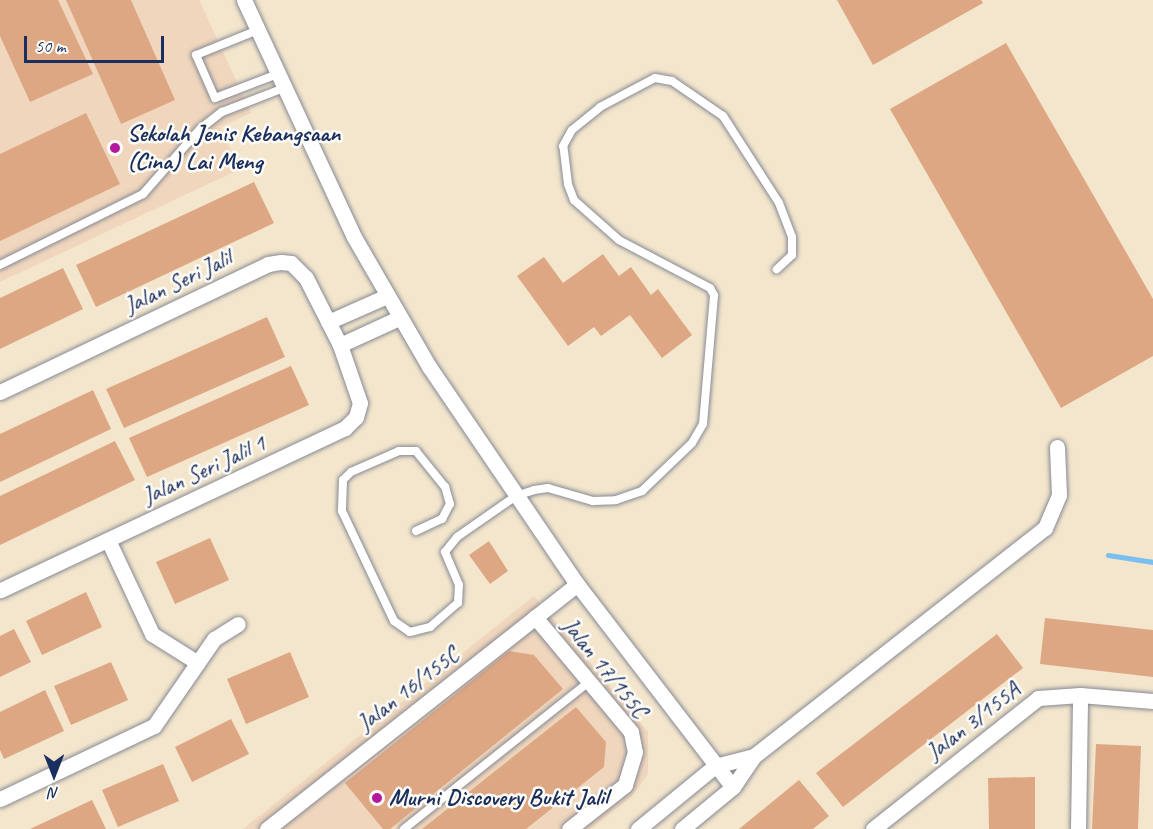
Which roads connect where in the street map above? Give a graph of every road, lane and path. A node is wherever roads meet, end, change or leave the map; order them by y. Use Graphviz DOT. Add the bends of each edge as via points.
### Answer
graph roads {
  1 [pos="244,0"];
  2 [pos="258,30"];
  3 [pos="281,81"];
  4 [pos="0,265"];
  5 [pos="777,269"];
  6 [pos="387,296"];
  7 [pos="399,318"];
  8 [pos="328,322"];
  9 [pos="340,345"];
  10 [pos="0,392"];
  11 [pos="1057,447"];
  12 [pos="516,496"];
  13 [pos="416,531"];
  14 [pos="108,540"];
  15 [pos="577,584"];
  16 [pos="0,590"];
  17 [pos="535,617"];
  18 [pos="238,624"];
  19 [pos="198,663"];
  20 [pos="589,682"];
  21 [pos="1080,695"];
  22 [pos="1153,701"];
  23 [pos="754,756"];
  24 [pos="715,766"];
  25 [pos="733,787"];
  26 [pos="0,800"];
  27 [pos="876,828"];
  28 [pos="267,829"];
  29 [pos="404,829"];
  30 [pos="569,829"];
  31 [pos="638,829"];
  32 [pos="682,829"];
  33 [pos="1078,829"];
  1 -- 2 [label="street"];
  2 -- 3 [label="street"];
  2 -- 3 [label="lane" via="196,55 215,98"];
  3 -- 4 [label="lane" via="200,129 143,194"];
  3 -- 6 [label="street" via="354,237"];
  5 -- 12 [label="lane" via="792,255 792,237 779,203 723,116 705,100 672,81 655,78 600,107 572,130 563,146 563,162 574,200 619,240 710,288 714,295 703,424 692,443 642,491 604,501 548,488"];
  6 -- 7 [label="street"];
  6 -- 8 [label="street"];
  7 -- 9 [label="street"];
  7 -- 12 [label="street"];
  8 -- 9 [label="street, Jalan Seri Jalil"];
  8 -- 10 [label="street, Jalan Seri Jalil" via="298,267 291,263 268,264"];
  9 -- 14 [label="street, Jalan Seri Jalil 1" via="360,403 356,417 345,428"];
  11 -- 23 [label="street" via="1059,495 1038,534"];
  12 -- 13 [label="lane" via="448,543 446,560 459,585 458,603 430,627 410,632 394,621 342,511 343,480 351,472 399,451 416,451 445,487 450,504 442,519"];
  12 -- 15 [label="street"];
  14 -- 16 [label="street, Jalan Seri Jalil 1"];
  14 -- 19 [label="street" via="152,633"];
  15 -- 17 [label="street, Jalan 16/155C"];
  15 -- 24 [label="street"];
  17 -- 20 [label="street, Jalan 17/155C"];
  17 -- 28 [label="street, Jalan 16/155C"];
  18 -- 19 [label="street" via="214,639"];
  19 -- 26 [label="street" via="154,726"];
  20 -- 29 [label="lane"];
  20 -- 30 [label="street, Jalan 17/155C" via="631,732 635,752 625,785"];
  21 -- 22 [label="street, Jalan 3/155A"];
  21 -- 27 [label="street, Jalan 3/155A" via="1050,695 1024,706"];
  21 -- 33 [label="street"];
  23 -- 24 [label="street"];
  23 -- 25 [label="street"];
  24 -- 25 [label="street"];
  24 -- 31 [label="street"];
  25 -- 32 [label="street"];
}
